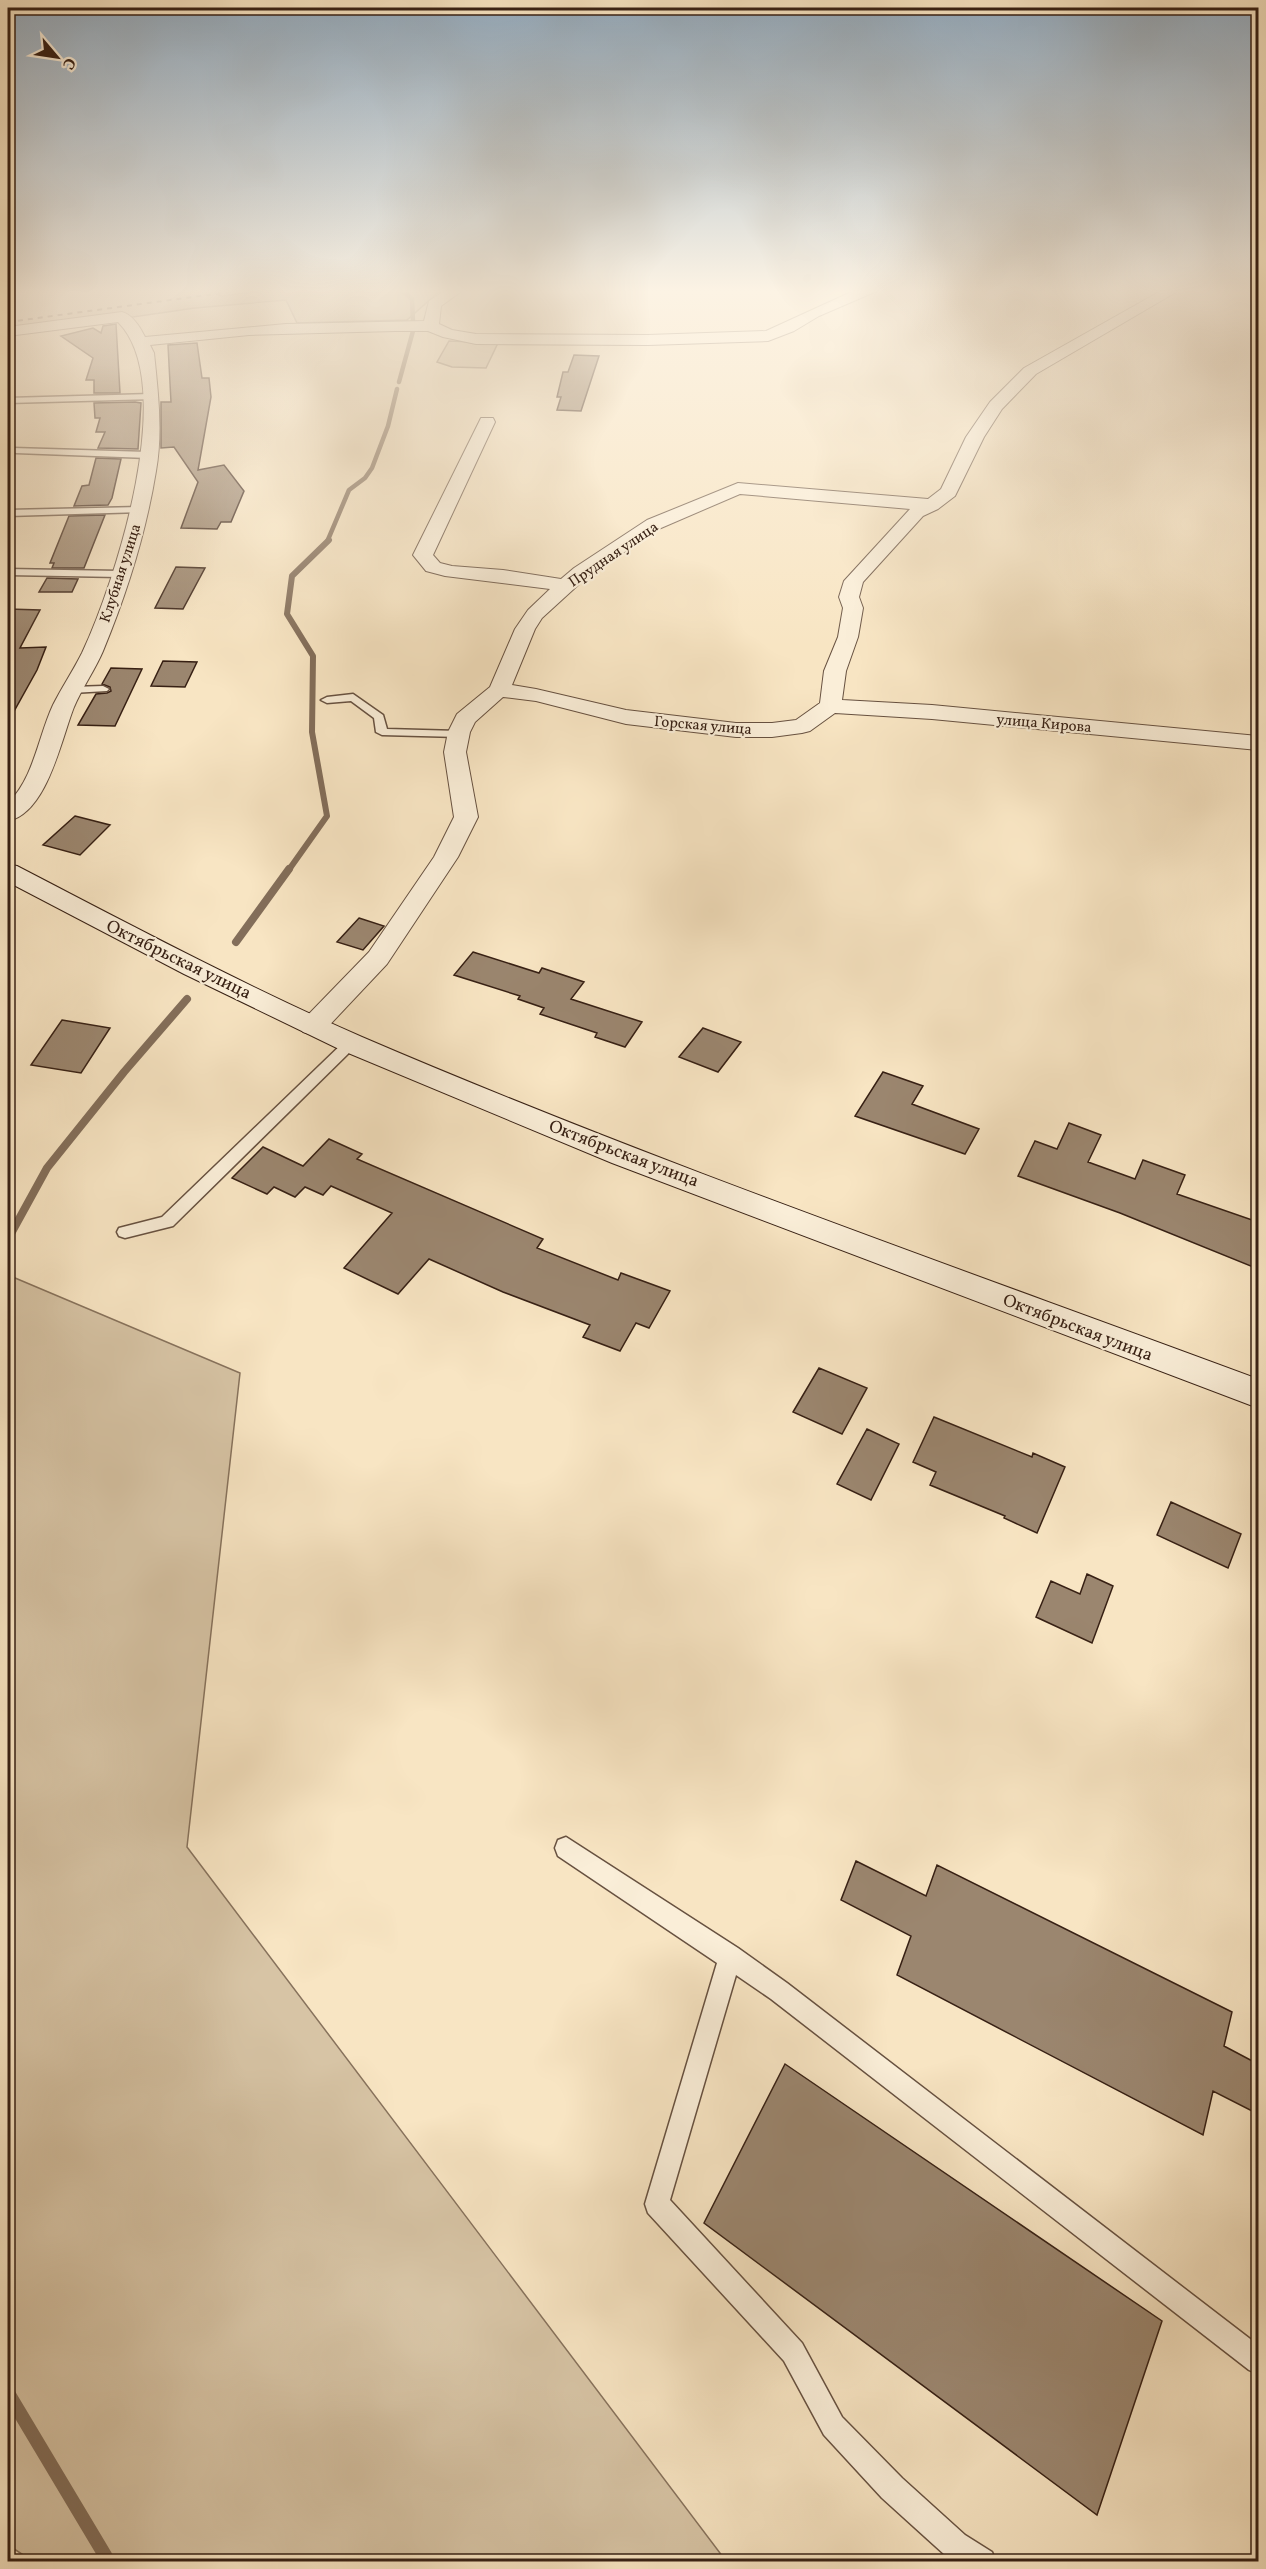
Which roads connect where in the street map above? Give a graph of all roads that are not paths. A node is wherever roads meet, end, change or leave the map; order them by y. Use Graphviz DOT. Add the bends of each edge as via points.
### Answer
graph roads {
  1 [pos="151,408"];
  2 [pos="997,408"];
  3 [pos="487,422"];
  4 [pos="16,450"];
  5 [pos="148,455"];
  6 [pos="932,505"];
  7 [pos="140,510"];
  8 [pos="8,513"];
  9 [pos="8,572"];
  10 [pos="120,574"];
  11 [pos="566,585"];
  12 [pos="104,689"];
  13 [pos="72,690"];
  14 [pos="499,690"];
  15 [pos="327,700"];
  16 [pos="830,706"];
  17 [pos="459,734"];
  18 [pos="1258,743"];
  19 [pos="8,814"];
  20 [pos="8,872"];
  21 [pos="313,1026"];
  22 [pos="351,1043"];
  23 [pos="125,1232"];
  24 [pos="1258,1394"];
  25 [pos="566,1848"];
  26 [pos="730,1956"];
  27 [pos="1258,2361"];
  28 [pos="982,2562"];
  1 -- 5 [label="street, Клубная улица"];
  2 -- 6 [label="street" via="961,463 949,492"];
  3 -- 11 [label="street" via="423,555 434,567 452,572"];
  4 -- 5 [label="lane"];
  5 -- 7 [label="street, Клубная улица"];
  6 -- 11 [label="street, Прудная улица" via="738,488 654,524"];
  6 -- 16 [label="street" via="916,512 854,581 849,597 853,608 848,637 835,671"];
  7 -- 8 [label="lane"];
  7 -- 10 [label="street, Клубная улица"];
  9 -- 10 [label="lane"];
  10 -- 13 [label="street, Клубная улица" via="92,653"];
  11 -- 14 [label="street, Прудная улица" via="525,629"];
  12 -- 13 [label="lane"];
  13 -- 19 [label="street, Клубная улица" via="34,787"];
  14 -- 16 [label="street, Горская улица" via="626,717 736,730 802,726"];
  14 -- 17 [label="street" via="472,710"];
  15 -- 17 [label="lane" via="353,697 379,717 381,732"];
  16 -- 18 [label="street, улица Кирова"];
  17 -- 21 [label="street" via="455,753 466,817 440,866 378,958"];
  20 -- 21 [label="main road, Октябрьская улица"];
  21 -- 22 [label="main road, Октябрьская улица"];
  22 -- 23 [label="lane" via="167,1222"];
  22 -- 24 [label="main road, Октябрьская улица" via="623,1155"];
  25 -- 26 [label="lane"];
  26 -- 27 [label="lane"];
  26 -- 28 [label="lane" via="657,2204 793,2352 833,2426 892,2488 955,2545"];
}
